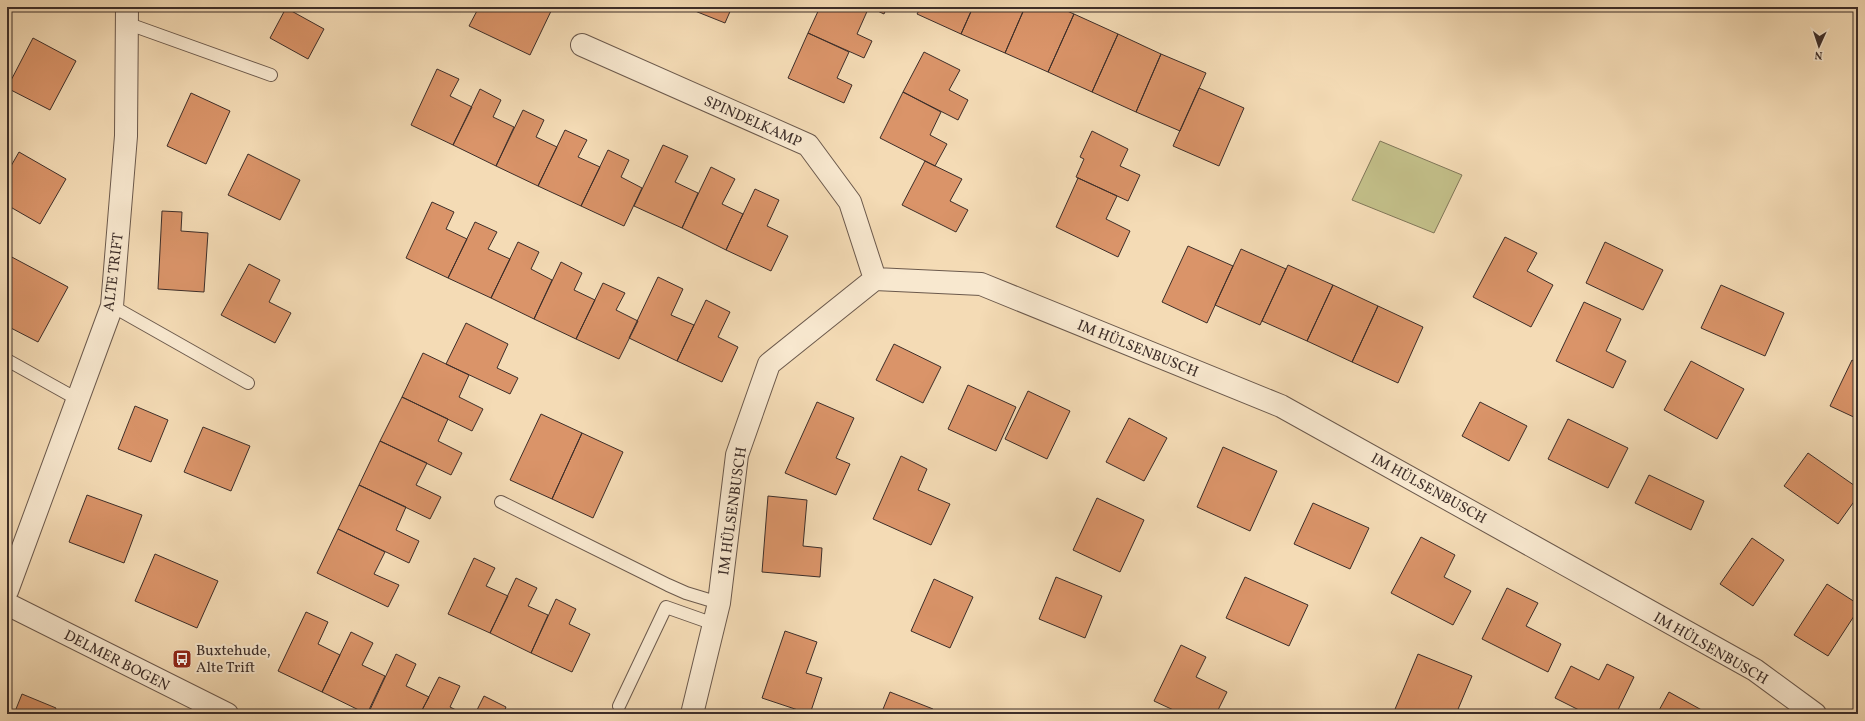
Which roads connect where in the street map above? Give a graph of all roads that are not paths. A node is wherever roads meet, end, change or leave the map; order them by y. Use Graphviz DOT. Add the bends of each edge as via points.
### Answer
graph roads {
  1 [pos="126,15"];
  2 [pos="582,45"];
  3 [pos="270,75"];
  4 [pos="875,279"];
  5 [pos="112,306"];
  6 [pos="7,360"];
  7 [pos="248,383"];
  8 [pos="77,399"];
  9 [pos="501,502"];
  10 [pos="7,591"];
  11 [pos="719,603"];
  12 [pos="7,604"];
  13 [pos="714,624"];
  14 [pos="619,706"];
  15 [pos="227,714"];
  16 [pos="692,714"];
  17 [pos="1815,714"];
  1 -- 3 [label="lane"];
  1 -- 5 [label="street, ALTE TRIFT" via="126,136"];
  2 -- 4 [label="street, SPINDELKAMP" via="808,145 850,202"];
  4 -- 11 [label="street, IM HÜLSENBUSCH" via="769,364 737,455"];
  4 -- 17 [label="street, IM HÜLSENBUSCH" via="981,284 1281,406 1755,670"];
  5 -- 7 [label="lane"];
  5 -- 8 [label="street, ALTE TRIFT"];
  6 -- 8 [label="lane"];
  8 -- 10 [label="street, ALTE TRIFT"];
  9 -- 11 [label="lane" via="668,585"];
  11 -- 13 [label="street, IM HÜLSENBUSCH"];
  12 -- 15 [label="street, DELMER BOGEN"];
  13 -- 14 [label="lane" via="666,607"];
  13 -- 16 [label="street, IM HÜLSENBUSCH"];
}
